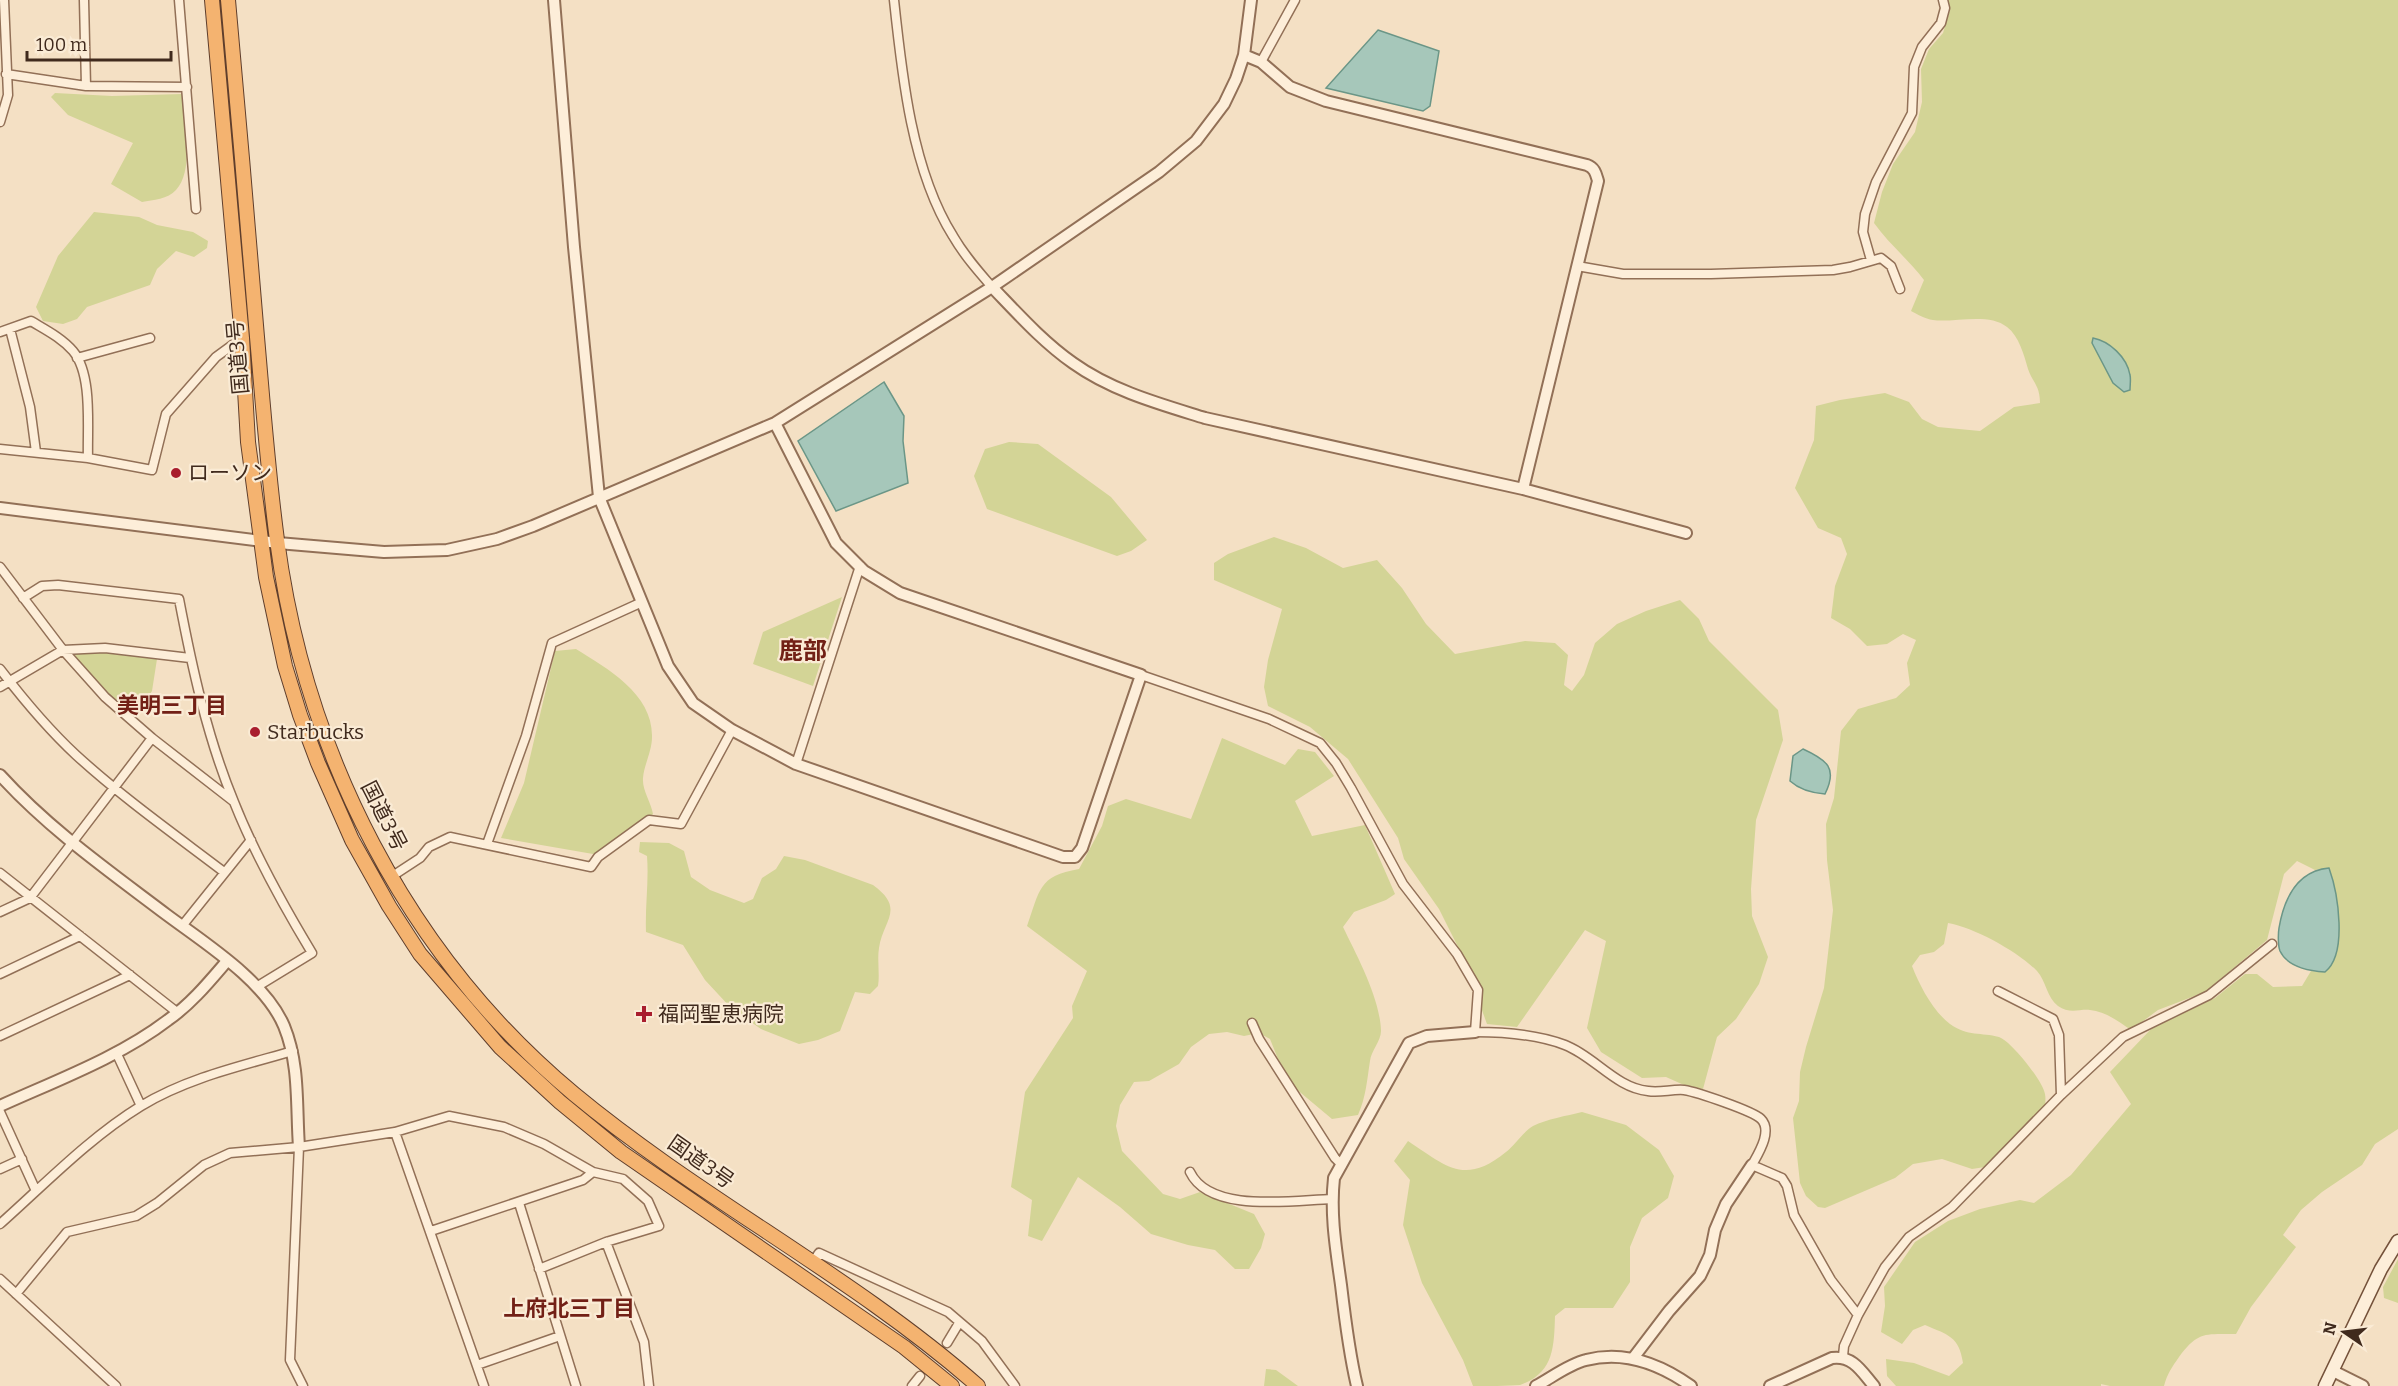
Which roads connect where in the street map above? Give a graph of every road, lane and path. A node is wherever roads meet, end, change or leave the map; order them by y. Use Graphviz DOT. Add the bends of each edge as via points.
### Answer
graph roads {
  1 [pos="4,0"];
  2 [pos="84,0"];
  3 [pos="179,0"];
  4 [pos="212,0"];
  5 [pos="228,0"];
  6 [pos="554,0"];
  7 [pos="894,0"];
  8 [pos="1251,0"];
  9 [pos="1295,0"];
  10 [pos="1942,0"];
  11 [pos="1244,55"];
  12 [pos="1261,62"];
  13 [pos="6,74"];
  14 [pos="86,86"];
  15 [pos="187,87"];
  16 [pos="0,122"];
  17 [pos="196,209"];
  18 [pos="1871,260"];
  19 [pos="1577,266"];
  20 [pos="992,287"];
  21 [pos="1900,289"];
  22 [pos="10,329"];
  23 [pos="0,332"];
  24 [pos="150,338"];
  25 [pos="242,338"];
  26 [pos="77,358"];
  27 [pos="775,423"];
  28 [pos="0,449"];
  29 [pos="36,452"];
  30 [pos="88,458"];
  31 [pos="1523,489"];
  32 [pos="599,497"];
  33 [pos="0,508"];
  34 [pos="1686,533"];
  35 [pos="262,541"];
  36 [pos="278,543"];
  37 [pos="860,566"];
  38 [pos="0,567"];
  39 [pos="24,598"];
  40 [pos="640,603"];
  41 [pos="63,650"];
  42 [pos="190,658"];
  43 [pos="0,669"];
  44 [pos="1141,675"];
  45 [pos="10,681"];
  46 [pos="0,687"];
  47 [pos="732,730"];
  48 [pos="152,738"];
  49 [pos="796,764"];
  50 [pos="0,775"];
  51 [pos="114,787"];
  52 [pos="233,801"];
  53 [pos="250,840"];
  54 [pos="73,843"];
  55 [pos="487,844"];
  56 [pos="224,872"];
  57 [pos="0,873"];
  58 [pos="391,877"];
  59 [pos="30,898"];
  60 [pos="0,912"];
  61 [pos="182,926"];
  62 [pos="80,936"];
  63 [pos="2272,944"];
  64 [pos="227,962"];
  65 [pos="0,974"];
  66 [pos="130,975"];
  67 [pos="258,986"];
  68 [pos="1998,991"];
  69 [pos="178,1013"];
  70 [pos="1252,1023"];
  71 [pos="1475,1032"];
  72 [pos="0,1036"];
  73 [pos="116,1052"];
  74 [pos="293,1052"];
  75 [pos="2061,1095"];
  76 [pos="0,1106"];
  77 [pos="141,1106"];
  78 [pos="0,1112"];
  79 [pos="395,1132"];
  80 [pos="299,1147"];
  81 [pos="22,1159"];
  82 [pos="1342,1165"];
  83 [pos="1752,1166"];
  84 [pos="0,1169"];
  85 [pos="593,1172"];
  86 [pos="1190,1172"];
  87 [pos="36,1191"];
  88 [pos="1332,1199"];
  89 [pos="519,1203"];
  90 [pos="0,1224"];
  91 [pos="431,1231"];
  92 [pos="2398,1241"];
  93 [pos="606,1242"];
  94 [pos="812,1263"];
  95 [pos="539,1269"];
  96 [pos="0,1279"];
  97 [pos="16,1294"];
  98 [pos="1858,1315"];
  99 [pos="959,1323"];
  100 [pos="560,1336"];
  101 [pos="947,1343"];
  102 [pos="1843,1356"];
  103 [pos="1634,1357"];
  104 [pos="477,1365"];
  105 [pos="2333,1371"];
  106 [pos="920,1376"];
  107 [pos="945,1384"];
  108 [pos="116,1386"];
  109 [pos="303,1386"];
  110 [pos="483,1386"];
  111 [pos="576,1386"];
  112 [pos="649,1386"];
  113 [pos="912,1386"];
  114 [pos="978,1386"];
  115 [pos="1015,1386"];
  116 [pos="1357,1386"];
  117 [pos="1536,1386"];
  118 [pos="1691,1386"];
  119 [pos="1770,1386"];
  120 [pos="1875,1386"];
  121 [pos="2325,1386"];
  122 [pos="2363,1386"];
  1 -- 13 [label="street"];
  2 -- 14 [label="street"];
  3 -- 15 [label="street"];
  4 -- 25 [label="highway, 国道3号"];
  5 -- 36 [label="highway, 国道3号"];
  6 -- 32 [label="street"];
  7 -- 20 [label="street" via="911,116 925,174 952,235"];
  8 -- 11 [label="street"];
  9 -- 12 [label="street"];
  10 -- 18 [label="street" via="1945,8 1941,23 1922,47 1914,67 1912,113 1876,182 1865,214 1863,232"];
  11 -- 12 [label="street"];
  11 -- 20 [label="street" via="1224,104 1196,141 1159,172"];
  12 -- 19 [label="street" via="1290,87 1326,101 1592,167 1598,182"];
  13 -- 14 [label="street"];
  13 -- 16 [label="street" via="8,95"];
  14 -- 15 [label="street"];
  15 -- 17 [label="street"];
  18 -- 19 [label="street" via="1833,270 1711,274 1623,274"];
  18 -- 21 [label="street" via="1881,258 1891,266"];
  19 -- 31 [label="street"];
  20 -- 27 [label="street"];
  20 -- 31 [label="street" via="1074,364 1119,389 1205,418"];
  22 -- 23 [label="street"];
  22 -- 26 [label="street" via="31,321 60,339"];
  22 -- 29 [label="street" via="30,407"];
  24 -- 26 [label="street"];
  25 -- 30 [label="street" via="216,357 166,414 152,471"];
  25 -- 35 [label="highway, 国道3号" via="248,442"];
  26 -- 30 [label="street" via="85,378"];
  27 -- 32 [label="street"];
  27 -- 37 [label="street" via="837,543"];
  28 -- 29 [label="street"];
  29 -- 30 [label="street"];
  31 -- 34 [label="street"];
  32 -- 36 [label="street" via="497,539 447,550 384,552"];
  32 -- 40 [label="street"];
  33 -- 35 [label="street"];
  35 -- 36 [label="street"];
  35 -- 107 [label="highway, 国道3号" via="285,666 318,763 352,840 420,954 500,1047 621,1152 904,1347"];
  36 -- 58 [label="highway, 国道3号" via="303,664 331,756"];
  37 -- 44 [label="street" via="900,593"];
  37 -- 49 [label="street"];
  38 -- 39 [label="street"];
  39 -- 41 [label="street"];
  39 -- 42 [label="street" via="42,586 58,585 179,599"];
  40 -- 47 [label="street" via="668,666 693,703"];
  40 -- 55 [label="street" via="552,643 526,736"];
  41 -- 42 [label="street" via="105,648"];
  41 -- 45 [label="street"];
  41 -- 48 [label="street" via="105,697"];
  42 -- 52 [label="street"];
  43 -- 45 [label="street"];
  44 -- 49 [label="street" via="1082,848 1075,857 1063,857"];
  44 -- 71 [label="street" via="1269,719 1320,743 1352,788 1403,884 1450,945 1478,990"];
  45 -- 46 [label="street"];
  45 -- 51 [label="street" via="75,754"];
  47 -- 49 [label="street"];
  47 -- 55 [label="street" via="681,824 649,820 597,857 591,867"];
  48 -- 51 [label="street"];
  48 -- 52 [label="street"];
  50 -- 54 [label="street"];
  51 -- 54 [label="street"];
  51 -- 56 [label="street"];
  52 -- 53 [label="street"];
  53 -- 56 [label="street"];
  53 -- 67 [label="street" via="312,953"];
  54 -- 59 [label="street"];
  54 -- 61 [label="street"];
  55 -- 58 [label="street" via="450,837 429,846 420,858"];
  56 -- 61 [label="street"];
  57 -- 59 [label="street"];
  58 -- 94 [label="highway, 国道3号" via="435,945 476,997 572,1092 670,1167"];
  59 -- 60 [label="street"];
  59 -- 62 [label="street"];
  61 -- 64 [label="street"];
  62 -- 65 [label="street"];
  62 -- 66 [label="street"];
  63 -- 75 [label="street" via="2209,995 2123,1037"];
  64 -- 67 [label="street"];
  64 -- 69 [label="street"];
  66 -- 69 [label="street"];
  66 -- 72 [label="street"];
  67 -- 74 [label="street" via="284,1025"];
  68 -- 75 [label="street" via="2053,1019 2059,1035"];
  69 -- 73 [label="street"];
  70 -- 82 [label="street"];
  71 -- 82 [label="street" via="1426,1036 1408,1043"];
  71 -- 83 [label="street" via="1512,1032 1565,1045 1623,1083 1647,1091 1685,1090 1741,1108 1761,1119 1766,1128"];
  73 -- 76 [label="street"];
  73 -- 77 [label="street"];
  74 -- 77 [label="street" via="191,1082"];
  74 -- 80 [label="street"];
  75 -- 98 [label="street" via="1952,1207 1909,1237 1885,1267"];
  77 -- 87 [label="street" via="91,1142"];
  78 -- 81 [label="street"];
  79 -- 80 [label="street"];
  79 -- 85 [label="street" via="449,1116 464,1118 504,1127"];
  79 -- 91 [label="street"];
  80 -- 97 [label="street" via="217,1157 136,1216 67,1232"];
  80 -- 109 [label="street" via="290,1360"];
  81 -- 84 [label="street"];
  81 -- 87 [label="street"];
  82 -- 88 [label="street" via="1334,1178"];
  83 -- 98 [label="street" via="1782,1178 1794,1215 1831,1280"];
  83 -- 103 [label="street" via="1726,1204 1700,1276"];
  85 -- 89 [label="street" via="583,1180"];
  85 -- 93 [label="street" via="623,1179 648,1202 659,1226"];
  86 -- 88 [label="street" via="1195,1182 1216,1195 1258,1202"];
  87 -- 90 [label="street"];
  88 -- 116 [label="street"];
  89 -- 91 [label="street"];
  89 -- 95 [label="street"];
  91 -- 104 [label="street"];
  92 -- 105 [label="main road"];
  93 -- 95 [label="street"];
  93 -- 112 [label="street" via="644,1342"];
  94 -- 99 [label="street" via="819,1253 948,1312"];
  94 -- 114 [label="highway, 国道3号" via="911,1330"];
  95 -- 100 [label="street"];
  96 -- 97 [label="street"];
  97 -- 108 [label="street"];
  98 -- 102 [label="street"];
  99 -- 101 [label="street"];
  99 -- 115 [label="street" via="982,1341"];
  100 -- 104 [label="street"];
  100 -- 111 [label="street"];
  102 -- 119 [label="street"];
  102 -- 120 [label="street"];
  103 -- 117 [label="street" via="1584,1360"];
  103 -- 118 [label="street"];
  104 -- 110 [label="street"];
  105 -- 121 [label="main road"];
  105 -- 122 [label="street"];
  106 -- 113 [label="street"];
}
